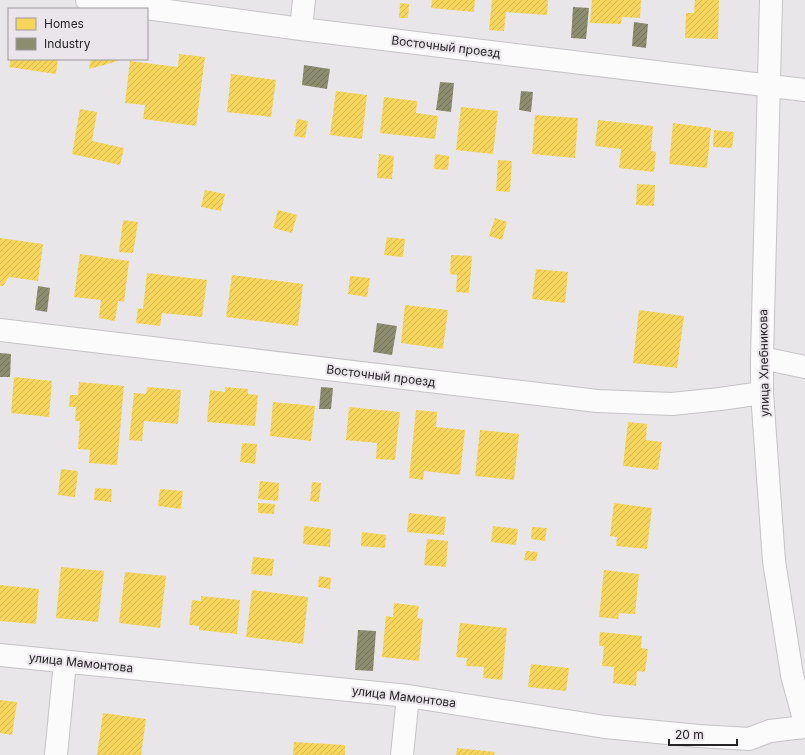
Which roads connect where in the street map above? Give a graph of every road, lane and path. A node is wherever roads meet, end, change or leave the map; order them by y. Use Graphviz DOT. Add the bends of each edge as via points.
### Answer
graph roads {
  1 [pos="87,0"];
  2 [pos="304,0"];
  3 [pos="770,0"];
  4 [pos="146,8"];
  5 [pos="148,8"];
  6 [pos="301,29"];
  7 [pos="768,85"];
  8 [pos="805,90"];
  9 [pos="0,330"];
  10 [pos="762,358"];
  11 [pos="805,367"];
  12 [pos="762,393"];
  13 [pos="0,655"];
  14 [pos="65,662"];
  15 [pos="799,674"];
  16 [pos="408,696"];
  17 [pos="805,723"];
  18 [pos="805,727"];
  19 [pos="748,747"];
  20 [pos="56,755"];
  21 [pos="402,755"];
  1 -- 4 [label="street, Восточный проезд"];
  2 -- 6 [label="street"];
  3 -- 7 [label="street, улица Хлебникова"];
  5 -- 6 [label="street, Восточный проезд"];
  6 -- 7 [label="street, Восточный проезд"];
  7 -- 8 [label="street, Восточный проезд"];
  7 -- 10 [label="street, улица Хлебникова"];
  9 -- 12 [label="street, Восточный проезд" via="597,401 672,404"];
  10 -- 11 [label="street"];
  10 -- 12 [label="street, улица Хлебникова"];
  12 -- 15 [label="street, улица Хлебникова" via="774,561"];
  13 -- 14 [label="street, улица Мамонтова"];
  14 -- 16 [label="street, улица Мамонтова"];
  14 -- 20 [label="street"];
  15 -- 17 [label="street, улица Хлебникова"];
  16 -- 19 [label="street, улица Мамонтова" via="605,727 698,736"];
  16 -- 21 [label="street"];
  18 -- 19 [label="street, улица Мамонтова" via="770,731"];
}
